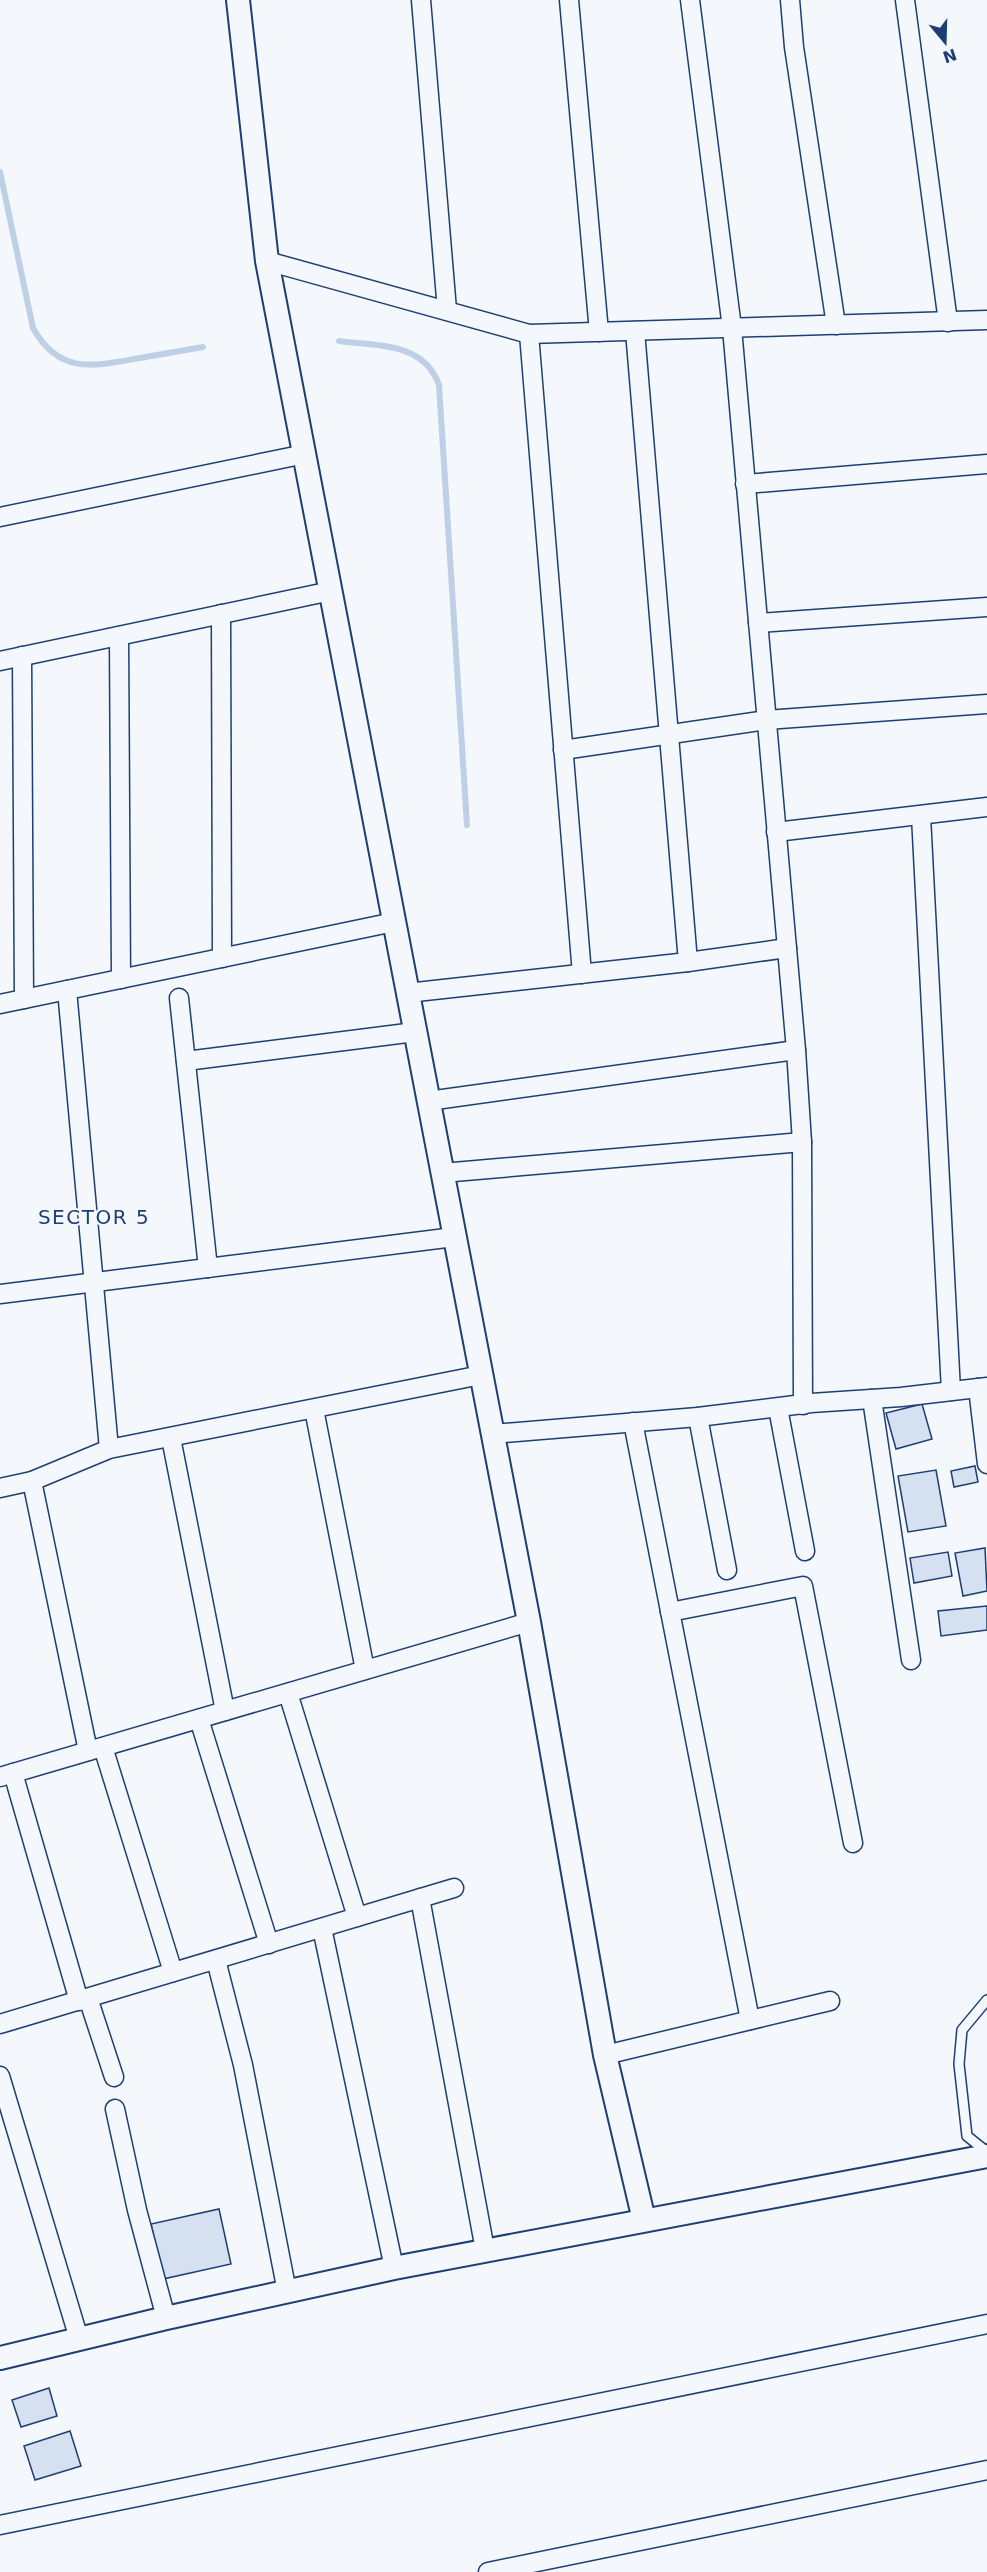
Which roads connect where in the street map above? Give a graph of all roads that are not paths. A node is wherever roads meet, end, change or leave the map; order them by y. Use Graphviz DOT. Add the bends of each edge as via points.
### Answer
graph roads {
  1 [pos="238,0"];
  2 [pos="421,0"];
  3 [pos="569,0"];
  4 [pos="690,0"];
  5 [pos="790,0"];
  6 [pos="905,0"];
  7 [pos="267,261"];
  8 [pos="447,310"];
  9 [pos="987,320"];
  10 [pos="948,321"];
  11 [pos="836,325"];
  12 [pos="732,328"];
  13 [pos="635,331"];
  14 [pos="599,332"];
  15 [pos="529,334"];
  16 [pos="305,454"];
  17 [pos="987,464"];
  18 [pos="745,484"];
  19 [pos="0,517"];
  20 [pos="331,591"];
  21 [pos="987,607"];
  22 [pos="221,614"];
  23 [pos="758,623"];
  24 [pos="118,636"];
  25 [pos="22,656"];
  26 [pos="0,661"];
  27 [pos="987,704"];
  28 [pos="766,720"];
  29 [pos="669,734"];
  30 [pos="563,750"];
  31 [pos="987,807"];
  32 [pos="921,816"];
  33 [pos="776,832"];
  34 [pos="394,922"];
  35 [pos="787,948"];
  36 [pos="222,958"];
  37 [pos="688,962"];
  38 [pos="582,974"];
  39 [pos="121,979"];
  40 [pos="67,990"];
  41 [pos="407,993"];
  42 [pos="179,998"];
  43 [pos="24,999"];
  44 [pos="0,1004"];
  45 [pos="415,1032"];
  46 [pos="796,1050"];
  47 [pos="186,1061"];
  48 [pos="428,1101"];
  49 [pos="802,1142"];
  50 [pos="442,1173"];
  51 [pos="454,1237"];
  52 [pos="207,1268"];
  53 [pos="94,1282"];
  54 [pos="0,1294"];
  55 [pos="481,1375"];
  56 [pos="982,1388"];
  57 [pos="951,1391"];
  58 [pos="872,1399"];
  59 [pos="803,1405"];
  60 [pos="778,1408"];
  61 [pos="314,1409"];
  62 [pos="698,1417"];
  63 [pos="633,1422"];
  64 [pos="492,1434"];
  65 [pos="171,1437"];
  66 [pos="109,1449"];
  67 [pos="987,1464"];
  68 [pos="32,1481"];
  69 [pos="0,1488"];
  70 [pos="805,1551"];
  71 [pos="727,1570"];
  72 [pos="670,1612"];
  73 [pos="529,1622"];
  74 [pos="910,1660"];
  75 [pos="365,1670"];
  76 [pos="288,1693"];
  77 [pos="225,1711"];
  78 [pos="199,1719"];
  79 [pos="96,1749"];
  80 [pos="7,1775"];
  81 [pos="853,1843"];
  82 [pos="454,1888"];
  83 [pos="420,1898"];
  84 [pos="357,1917"];
  85 [pos="322,1928"];
  86 [pos="269,1944"];
  87 [pos="216,1960"];
  88 [pos="173,1972"];
  89 [pos="84,1999"];
  90 [pos="987,2000"];
  91 [pos="830,2001"];
  92 [pos="750,2020"];
  93 [pos="0,2025"];
  94 [pos="605,2055"];
  95 [pos="0,2076"];
  96 [pos="114,2077"];
  97 [pos="115,2109"];
  98 [pos="987,2154"];
  99 [pos="644,2220"];
  100 [pos="485,2250"];
  101 [pos="394,2268"];
  102 [pos="287,2292"];
  103 [pos="166,2318"];
  104 [pos="987,2324"];
  105 [pos="79,2339"];
  106 [pos="0,2358"];
  107 [pos="987,2470"];
  108 [pos="0,2525"];
  109 [pos="488,2572"];
  1 -- 7 [label="street"];
  2 -- 8 [label="street"];
  3 -- 14 [label="street"];
  4 -- 12 [label="street"];
  5 -- 11 [label="street"];
  6 -- 10 [label="street"];
  7 -- 8 [label="street"];
  7 -- 16 [label="street"];
  8 -- 15 [label="street"];
  9 -- 10 [label="street"];
  10 -- 11 [label="street"];
  11 -- 12 [label="street"];
  12 -- 13 [label="street"];
  12 -- 18 [label="street"];
  13 -- 14 [label="street"];
  13 -- 29 [label="street"];
  14 -- 15 [label="street"];
  15 -- 30 [label="street"];
  16 -- 19 [label="street"];
  16 -- 20 [label="street"];
  17 -- 18 [label="street"];
  18 -- 23 [label="street"];
  20 -- 22 [label="street"];
  20 -- 34 [label="street"];
  21 -- 23 [label="street"];
  22 -- 24 [label="street"];
  22 -- 36 [label="street"];
  23 -- 28 [label="street"];
  24 -- 25 [label="street"];
  24 -- 39 [label="street"];
  25 -- 26 [label="street"];
  25 -- 43 [label="street"];
  27 -- 28 [label="street"];
  28 -- 29 [label="street"];
  28 -- 33 [label="street"];
  29 -- 30 [label="street"];
  29 -- 37 [label="street"];
  30 -- 38 [label="street"];
  31 -- 32 [label="street"];
  32 -- 33 [label="street"];
  32 -- 57 [label="street"];
  33 -- 35 [label="street"];
  34 -- 36 [label="street"];
  34 -- 41 [label="street"];
  35 -- 37 [label="street"];
  35 -- 46 [label="street"];
  36 -- 39 [label="street"];
  37 -- 38 [label="street"];
  38 -- 41 [label="street"];
  39 -- 40 [label="street"];
  40 -- 43 [label="street"];
  40 -- 53 [label="street"];
  41 -- 45 [label="street"];
  42 -- 47 [label="street"];
  43 -- 44 [label="street"];
  45 -- 47 [label="street"];
  45 -- 48 [label="street"];
  46 -- 48 [label="street"];
  46 -- 49 [label="street"];
  47 -- 52 [label="street"];
  48 -- 50 [label="street"];
  49 -- 50 [label="street"];
  49 -- 59 [label="street"];
  50 -- 51 [label="street"];
  51 -- 52 [label="street"];
  51 -- 55 [label="street"];
  52 -- 53 [label="street"];
  53 -- 54 [label="street"];
  53 -- 66 [label="street"];
  55 -- 61 [label="street"];
  55 -- 64 [label="street"];
  56 -- 57 [label="street"];
  56 -- 67 [label="street"];
  57 -- 58 [label="street"];
  58 -- 59 [label="street"];
  58 -- 74 [label="street"];
  59 -- 60 [label="street"];
  60 -- 62 [label="street"];
  60 -- 70 [label="street"];
  61 -- 65 [label="street"];
  61 -- 75 [label="street"];
  62 -- 63 [label="street"];
  62 -- 71 [label="street"];
  63 -- 64 [label="street"];
  63 -- 72 [label="street"];
  64 -- 73 [label="street"];
  65 -- 66 [label="street"];
  65 -- 77 [label="street"];
  66 -- 68 [label="street"];
  68 -- 69 [label="street"];
  68 -- 79 [label="street"];
  72 -- 81 [label="street" via="803,1586"];
  72 -- 92 [label="street"];
  73 -- 75 [label="street"];
  73 -- 94 [label="street"];
  75 -- 76 [label="street"];
  76 -- 77 [label="street"];
  76 -- 84 [label="street"];
  77 -- 78 [label="street"];
  78 -- 79 [label="street"];
  78 -- 86 [label="street"];
  79 -- 80 [label="street"];
  79 -- 88 [label="street"];
  80 -- 89 [label="street"];
  82 -- 83 [label="street"];
  83 -- 84 [label="street"];
  83 -- 100 [label="street"];
  84 -- 85 [label="street"];
  85 -- 86 [label="street"];
  85 -- 101 [label="street"];
  86 -- 87 [label="street"];
  87 -- 88 [label="street"];
  87 -- 102 [label="street" via="243,2065"];
  88 -- 89 [label="street"];
  89 -- 93 [label="street"];
  89 -- 96 [label="street"];
  90 -- 98 [label="lane" via="962,2030 959,2064 967,2136"];
  91 -- 92 [label="street"];
  92 -- 94 [label="street"];
  94 -- 99 [label="street"];
  95 -- 105 [label="street"];
  97 -- 103 [label="street"];
  98 -- 99 [label="street"];
  99 -- 100 [label="street"];
  100 -- 101 [label="street"];
  101 -- 102 [label="street"];
  102 -- 103 [label="street"];
  103 -- 105 [label="street"];
  104 -- 108 [label="street"];
  105 -- 106 [label="street"];
  107 -- 109 [label="street"];
}
